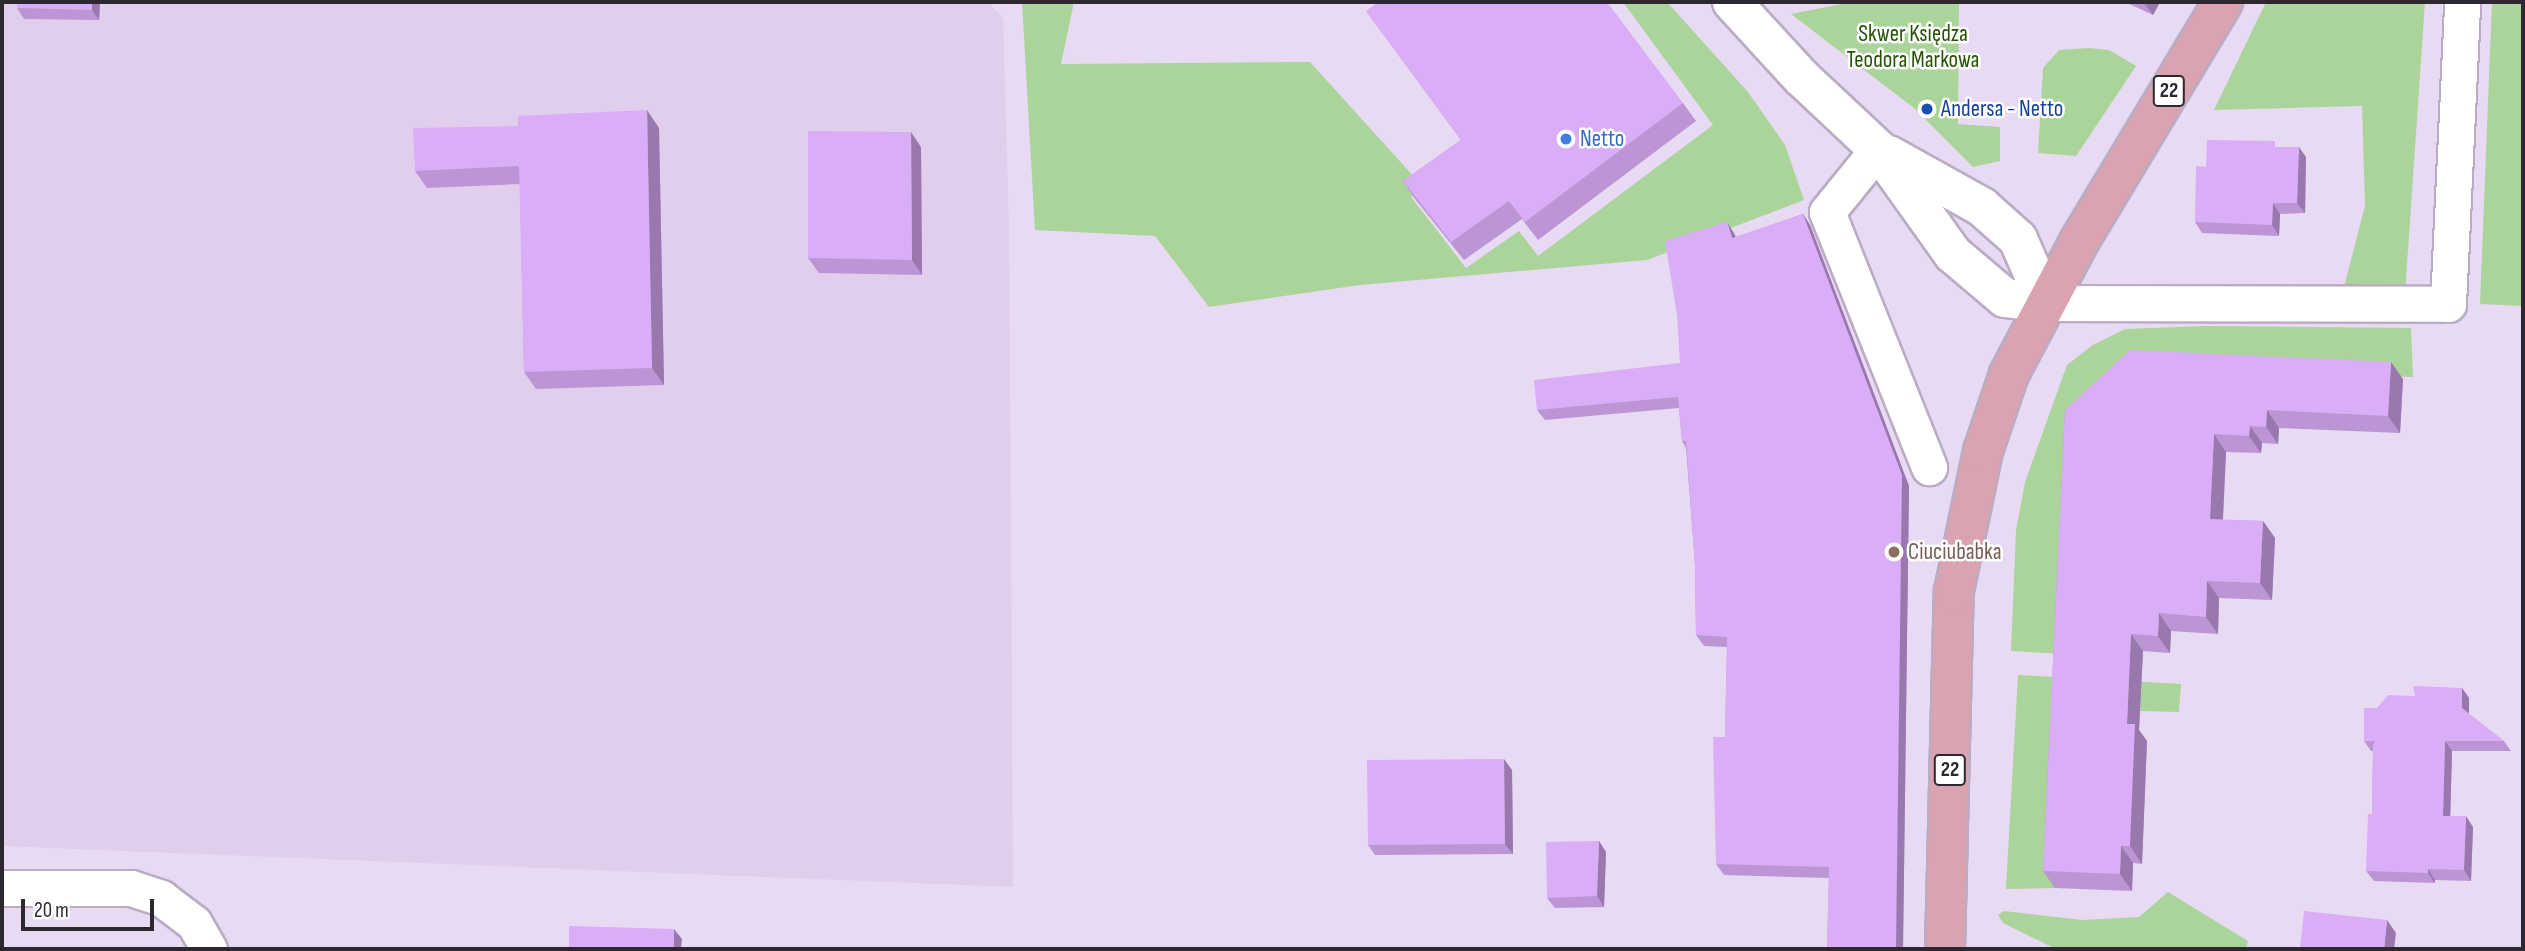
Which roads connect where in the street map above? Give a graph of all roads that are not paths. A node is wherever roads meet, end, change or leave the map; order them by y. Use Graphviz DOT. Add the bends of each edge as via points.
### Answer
graph roads {
  1 [pos="1732,2"];
  2 [pos="2223,2"];
  3 [pos="2462,2"];
  4 [pos="1878,149"];
  5 [pos="2046,303"];
  6 [pos="1930,467"];
  7 [pos="2,888"];
  8 [pos="209,949"];
  9 [pos="1945,949"];
  1 -- 4 [label="main road" via="1802,78"];
  2 -- 5 [label="main road, 22" via="2114,180"];
  3 -- 5 [label="street" via="2448,304"];
  4 -- 5 [label="main road" via="1982,207 2018,239"];
  4 -- 5 [label="main road" via="1953,254 2005,298"];
  4 -- 6 [label="street" via="1827,212"];
  5 -- 9 [label="main road, 22" via="2009,374 1983,451 1954,591"];
  7 -- 8 [label="street" via="131,888 161,898 194,923"];
}
